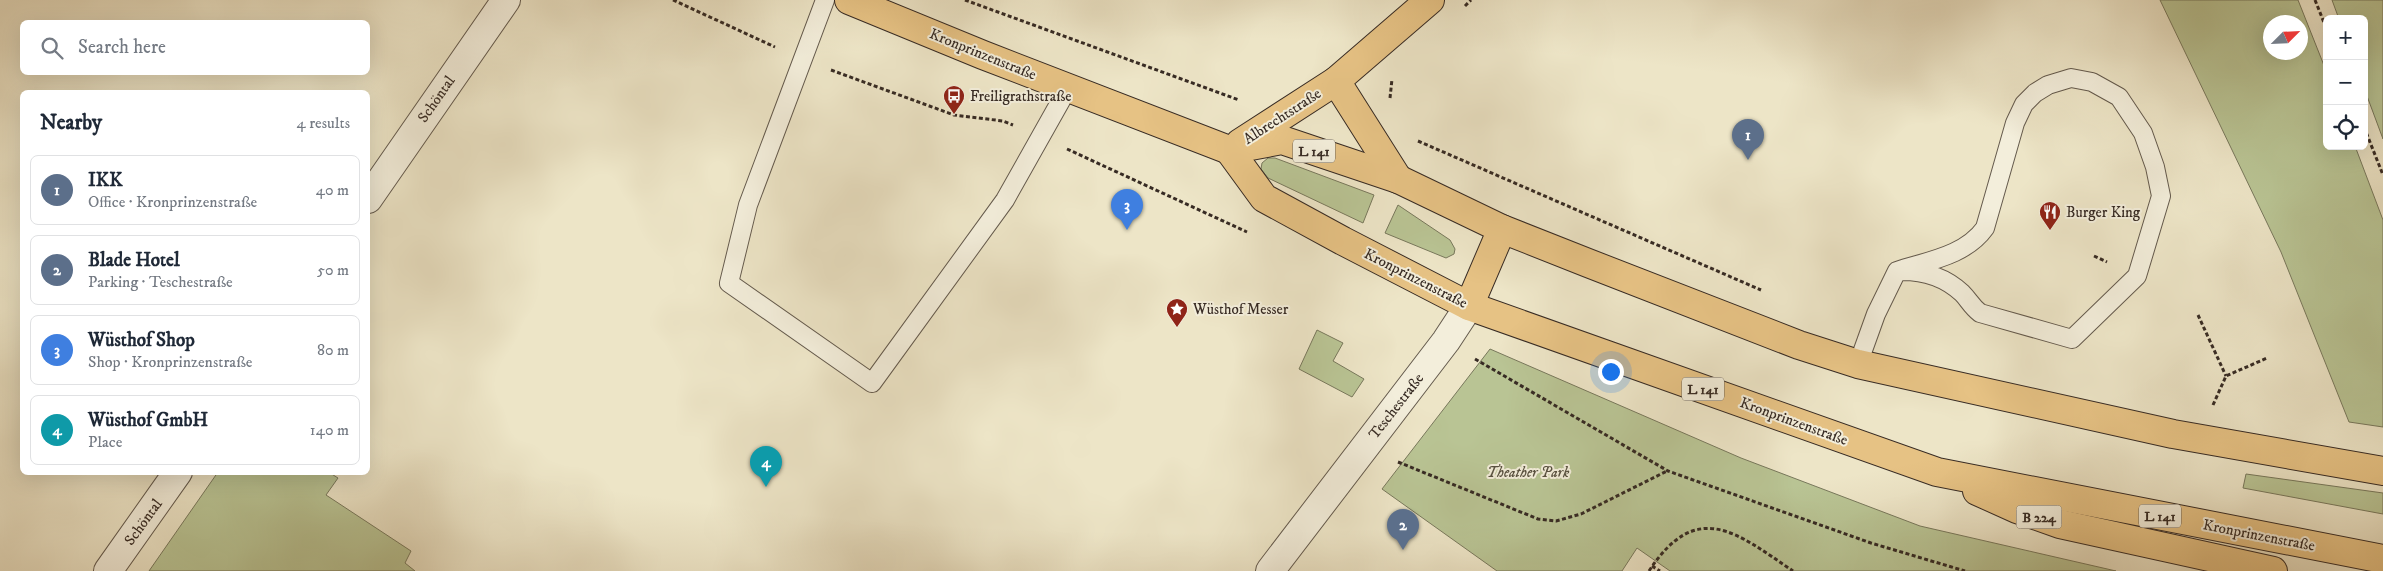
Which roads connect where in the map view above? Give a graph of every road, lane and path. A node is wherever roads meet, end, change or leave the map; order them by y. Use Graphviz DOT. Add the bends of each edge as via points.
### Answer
graph roads {
  1 [pos="506,0"];
  2 [pos="825,0"];
  3 [pos="849,0"];
  4 [pos="965,0"];
  5 [pos="1430,0"];
  6 [pos="2315,0"];
  7 [pos="2323,20"];
  8 [pos="1336,81"];
  9 [pos="1068,88"];
  10 [pos="1390,100"];
  11 [pos="1240,101"];
  12 [pos="2368,137"];
  13 [pos="1413,139"];
  14 [pos="1228,150"];
  15 [pos="2383,175"];
  16 [pos="1398,179"];
  17 [pos="370,196"];
  18 [pos="1502,229"];
  19 [pos="1897,271"];
  20 [pos="1765,291"];
  21 [pos="1469,306"];
  22 [pos="2198,315"];
  23 [pos="1446,340"];
  24 [pos="2267,358"];
  25 [pos="1858,364"];
  26 [pos="2226,376"];
  27 [pos="2211,410"];
  28 [pos="1401,464"];
  29 [pos="1668,471"];
  30 [pos="2383,471"];
  31 [pos="1936,472"];
  32 [pos="176,475"];
  33 [pos="2383,559"];
  34 [pos="1652,566"];
  35 [pos="108,571"];
  36 [pos="1270,571"];
  37 [pos="1649,571"];
  38 [pos="1660,571"];
  39 [pos="1793,571"];
  40 [pos="1965,571"];
  41 [pos="2273,571"];
  1 -- 17 [label="street, Schöntal"];
  2 -- 9 [label="lane" via="748,205 729,284 872,383 1005,200"];
  3 -- 9 [label="main road, Kronprinzenstraße"];
  4 -- 11 [label="path"];
  5 -- 8 [label="main road, Albrechtstraße"];
  6 -- 7 [label="path"];
  8 -- 10 [label="path"];
  8 -- 14 [label="main road, Albrechtstraße"];
  8 -- 16 [label="main road, Albrechtstraße"];
  9 -- 14 [label="main road, Kronprinzenstraße"];
  12 -- 15 [label="path"];
  13 -- 20 [label="path"];
  14 -- 16 [label="main road, L 141" via="1282,140"];
  14 -- 21 [label="main road, Kronprinzenstraße / L 141" via="1264,198"];
  16 -- 18 [label="main road, L 141"];
  18 -- 21 [label="main road, Teschestraße"];
  18 -- 25 [label="main road, L 141" via="1799,345"];
  19 -- 19 [label="lane" via="1930,274 1954,286 1980,313 2072,339 2137,276 2161,196 2143,133 2119,97 2092,82 2071,78 2048,85 2024,104 2015,123 1985,228 1978,239 1960,250"];
  19 -- 25 [label="lane" via="1876,314"];
  21 -- 23 [label="street, Teschestraße"];
  21 -- 31 [label="main road, Kronprinzenstraße / L 141"];
  22 -- 26 [label="path"];
  23 -- 29 [label="path"];
  23 -- 36 [label="street, Teschestraße"];
  24 -- 26 [label="path"];
  25 -- 30 [label="main road, L 141" via="2174,434"];
  26 -- 27 [label="path"];
  28 -- 29 [label="path" via="1538,519 1556,521 1581,514"];
  29 -- 40 [label="path" via="1871,543"];
  31 -- 33 [label="main road, Kronprinzenstraße / L 141"];
  31 -- 41 [label="main road, B 224" via="2017,509 2060,524"];
  32 -- 35 [label="street, Schöntal"];
  34 -- 37 [label="path"];
  34 -- 38 [label="path"];
  34 -- 39 [label="path" via="1681,535 1699,528 1739,535"];
}
